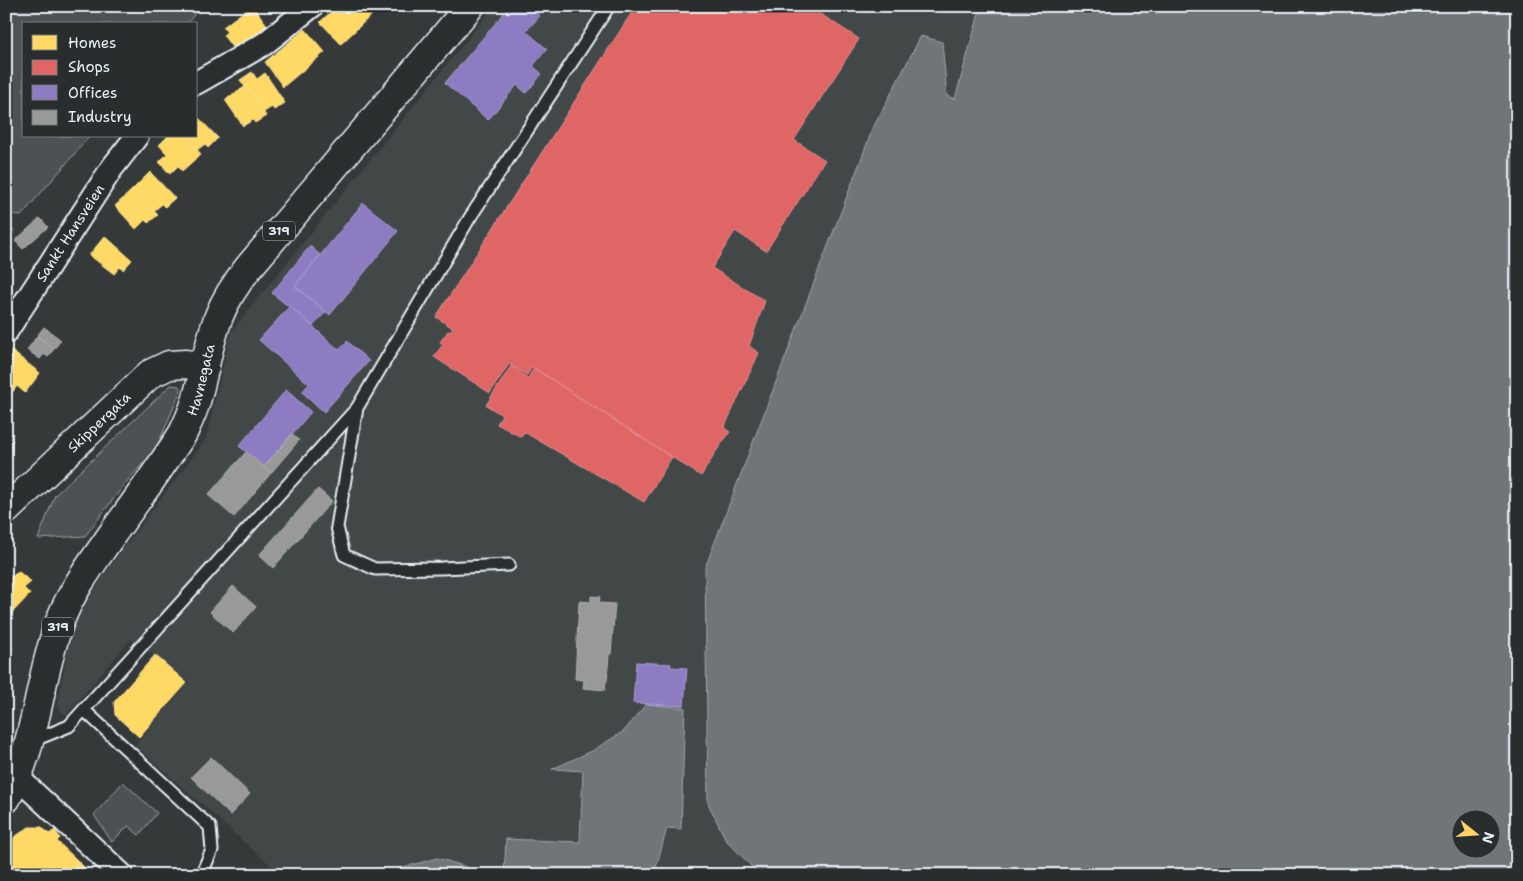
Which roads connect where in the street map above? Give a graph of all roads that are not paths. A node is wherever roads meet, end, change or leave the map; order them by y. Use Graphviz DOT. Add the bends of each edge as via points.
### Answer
graph roads {
  1 [pos="312,6"];
  2 [pos="470,6"];
  3 [pos="609,6"];
  4 [pos="198,82"];
  5 [pos="136,138"];
  6 [pos="6,332"];
  7 [pos="205,367"];
  8 [pos="357,408"];
  9 [pos="6,510"];
  10 [pos="509,564"];
  11 [pos="84,710"];
  12 [pos="29,742"];
  13 [pos="12,788"];
  14 [pos="122,875"];
  15 [pos="201,875"];
  1 -- 4 [label="street" via="264,44"];
  2 -- 7 [label="main road, Havnegata / 319" via="235,285 219,315"];
  3 -- 8 [label="lane" via="469,219"];
  5 -- 6 [label="street, Sankt Hansveien" via="107,176"];
  7 -- 9 [label="main road, Skippergata" via="169,365 150,374"];
  7 -- 12 [label="main road, Havnegata / 319" via="195,405 183,433 84,576 60,620 42,680"];
  8 -- 10 [label="lane" via="337,527 344,555 375,570"];
  8 -- 11 [label="lane"];
  11 -- 12 [label="lane" via="69,726"];
  11 -- 15 [label="lane" via="210,827 212,850"];
  12 -- 13 [label="main road, Havnegata / 319"];
  13 -- 14 [label="street"];
}
